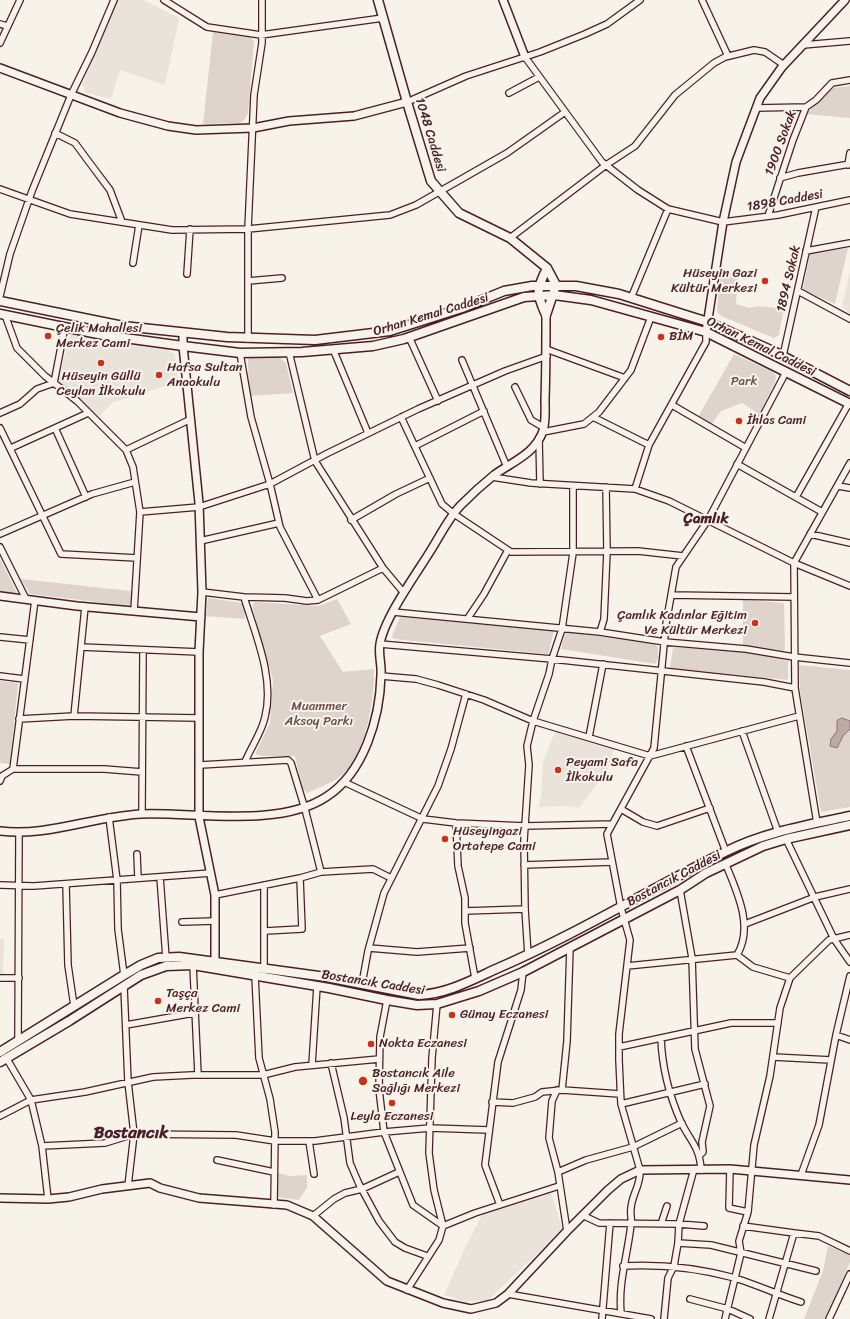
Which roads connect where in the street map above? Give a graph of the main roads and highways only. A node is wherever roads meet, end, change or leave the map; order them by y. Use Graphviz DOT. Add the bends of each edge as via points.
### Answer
graph roads {
  1 [pos="378,0"];
  2 [pos="547,268"];
  3 [pos="555,290"];
  4 [pos="538,291"];
  5 [pos="0,301"];
  6 [pos="3,315"];
  7 [pos="850,391"];
  8 [pos="849,404"];
  9 [pos="850,816"];
  10 [pos="850,825"];
  11 [pos="0,1052"];
  12 [pos="3,1060"];
  1 -- 2 [label="main road, 1048 Caddesi" via="406,102 432,181 459,213 510,238"];
  2 -- 3 [label="main road, 1048 Caddesi"];
  2 -- 4 [label="main road"];
  3 -- 4 [label="main road, Orhan Kemal Caddesi"];
  3 -- 4 [label="main road" via="546,315"];
  3 -- 7 [label="main road, Orhan Kemal Caddesi" via="583,288 631,298 708,322 783,356"];
  3 -- 8 [label="main road, Orhan Kemal Caddesi" via="706,332"];
  4 -- 5 [label="main road, Orhan Kemal Caddesi" via="504,291 462,308 387,331 315,340 248,338 123,326"];
  4 -- 6 [label="main road, Orhan Kemal Caddesi" via="409,337 374,346 289,352 240,353 183,346 103,335"];
  9 -- 11 [label="main road, Bostancık Caddesi" via="752,840 528,955 431,995 419,995 326,977 264,970 215,960 158,958 124,975"];
  10 -- 12 [label="main road, Bostancık Caddesi" via="763,846 706,873 625,920 523,972 479,991 437,1004 417,1005 193,965 166,966 141,975"];
}
